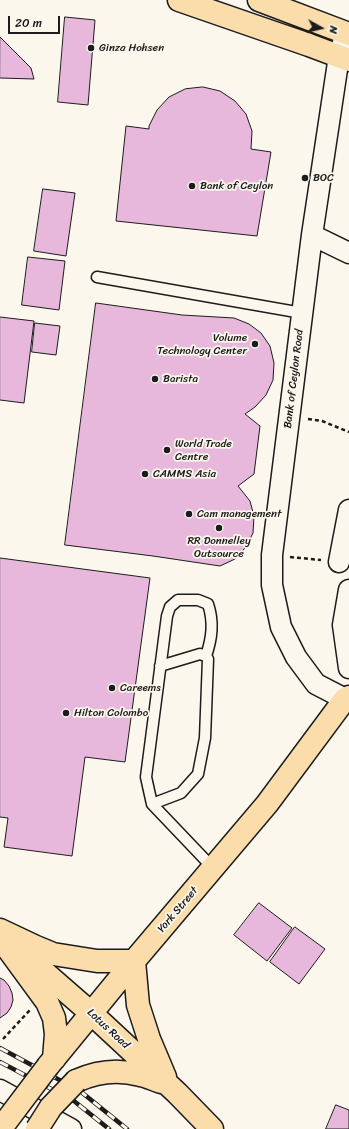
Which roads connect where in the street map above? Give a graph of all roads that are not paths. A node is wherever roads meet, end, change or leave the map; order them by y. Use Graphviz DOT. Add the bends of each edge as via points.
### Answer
graph roads {
  1 [pos="179,0"];
  2 [pos="259,0"];
  3 [pos="348,33"];
  4 [pos="344,58"];
  5 [pos="312,235"];
  6 [pos="349,253"];
  7 [pos="97,277"];
  8 [pos="302,313"];
  9 [pos="349,510"];
  10 [pos="339,562"];
  11 [pos="349,590"];
  12 [pos="206,656"];
  13 [pos="160,666"];
  14 [pos="349,668"];
  15 [pos="347,698"];
  16 [pos="152,804"];
  17 [pos="213,868"];
  18 [pos="0,930"];
  19 [pos="0,933"];
  20 [pos="0,938"];
  21 [pos="134,961"];
  22 [pos="91,1014"];
  23 [pos="51,1062"];
  24 [pos="168,1085"];
  25 [pos="0,1090"];
  26 [pos="3,1127"];
  27 [pos="37,1129"];
  28 [pos="71,1129"];
  29 [pos="212,1129"];
  1 -- 4 [label="main road"];
  2 -- 3 [label="main road"];
  3 -- 4 [label="street, Bank of Ceylon Road"];
  4 -- 5 [label="street, Bank of Ceylon Road"];
  5 -- 6 [label="street"];
  5 -- 8 [label="street, Bank of Ceylon Road"];
  7 -- 8 [label="lane"];
  8 -- 15 [label="street, Bank of Ceylon Road" via="272,555 272,585 281,627 296,657 316,684"];
  9 -- 10 [label="street"];
  11 -- 14 [label="street" via="343,625"];
  12 -- 13 [label="lane" via="200,654"];
  12 -- 13 [label="lane" via="212,630 212,614 208,604 198,600 178,600 170,607 167,616"];
  12 -- 16 [label="lane" via="209,663 205,738 198,774 181,793"];
  13 -- 16 [label="lane" via="146,777"];
  15 -- 17 [label="main road, York Street" via="267,804"];
  16 -- 17 [label="lane"];
  17 -- 21 [label="main road, York Street"];
  18 -- 21 [label="main road" via="53,954 98,962"];
  19 -- 22 [label="main road, Lotus Road"];
  20 -- 23 [label="main road" via="47,1002 54,1018 56,1034"];
  21 -- 22 [label="main road, York Street"];
  21 -- 24 [label="main road" via="138,1005"];
  22 -- 23 [label="main road, York Street"];
  22 -- 24 [label="main road, Lotus Road"];
  23 -- 26 [label="main road, York Street, bridge"];
  24 -- 27 [label="main road, bridge" via="140,1074 113,1071 93,1074 76,1081 51,1107"];
  24 -- 29 [label="main road, Lotus Road"];
  25 -- 28 [label="street"];
}
